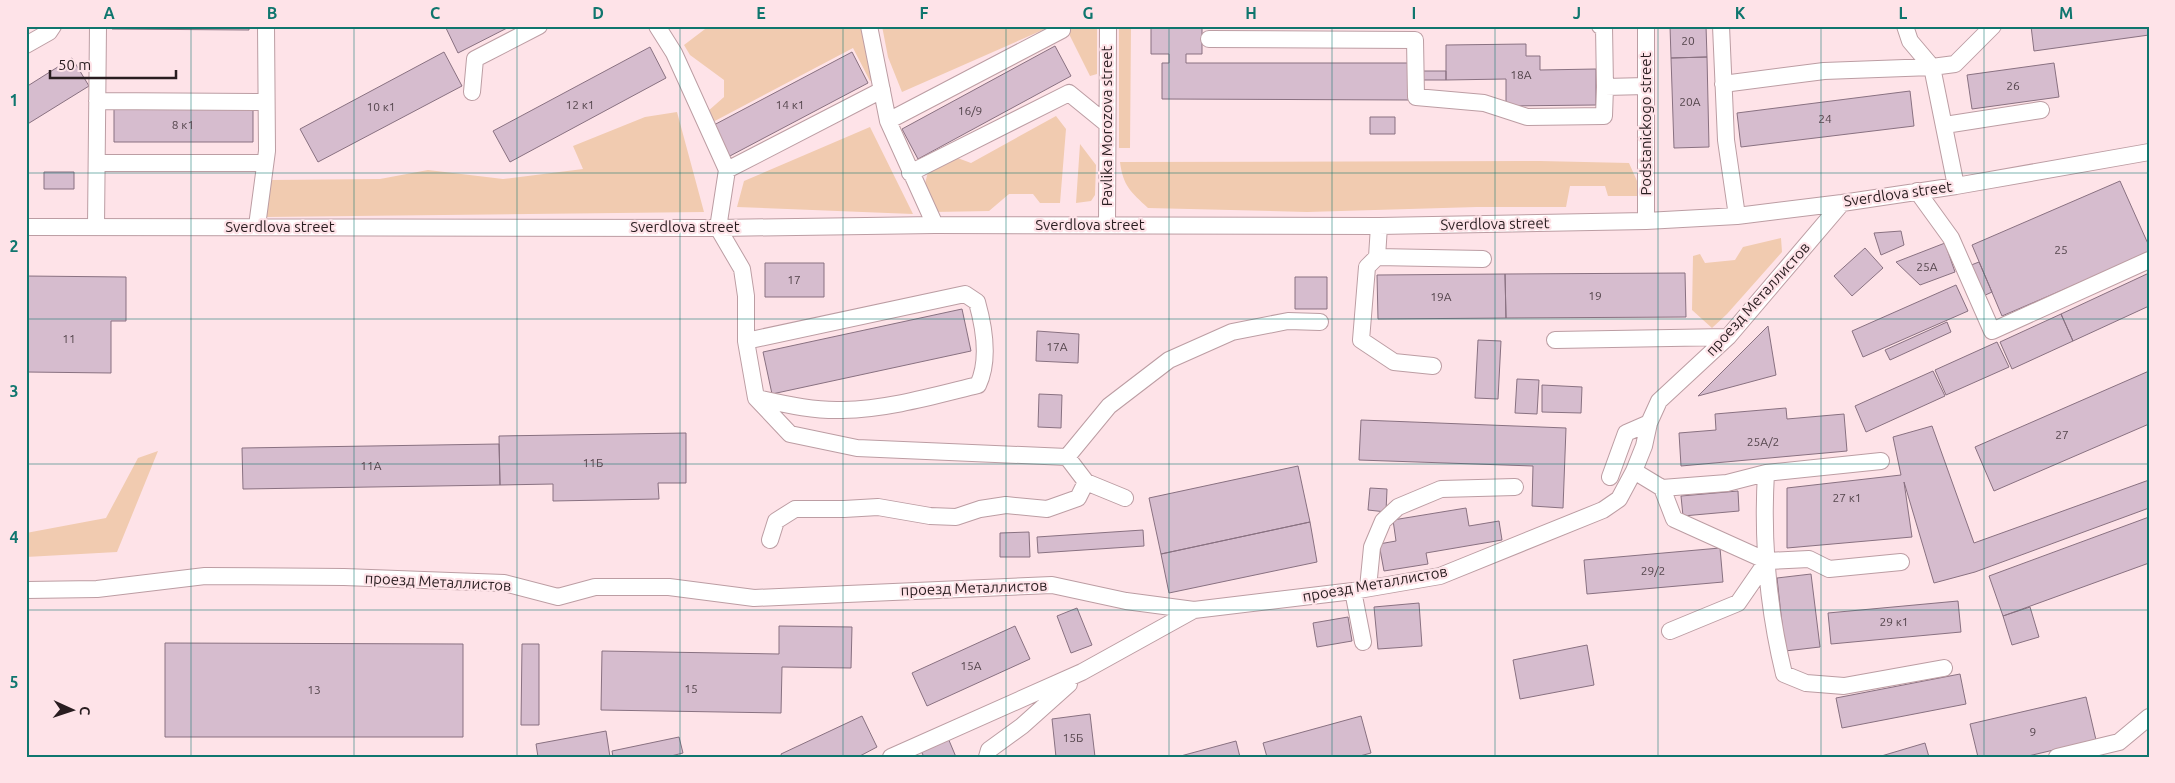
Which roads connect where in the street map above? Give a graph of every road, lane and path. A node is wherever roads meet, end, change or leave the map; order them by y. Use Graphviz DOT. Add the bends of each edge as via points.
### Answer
graph roads {
  1 [pos="53,26"];
  2 [pos="98,26"];
  3 [pos="266,26"];
  4 [pos="539,26"];
  5 [pos="657,26"];
  6 [pos="870,26"];
  7 [pos="1108,26"];
  8 [pos="1383,26"];
  9 [pos="1600,26"];
  10 [pos="1646,26"];
  11 [pos="1721,26"];
  12 [pos="1905,26"];
  13 [pos="1993,26"];
  14 [pos="1062,30"];
  15 [pos="1415,33"];
  16 [pos="1209,39"];
  17 [pos="1393,40"];
  18 [pos="26,46"];
  19 [pos="1932,67"];
  20 [pos="1723,84"];
  21 [pos="1605,86"];
  22 [pos="1646,86"];
  23 [pos="882,90"];
  24 [pos="472,92"];
  25 [pos="97,102"];
  26 [pos="266,102"];
  27 [pos="2041,110"];
  28 [pos="888,121"];
  29 [pos="1107,124"];
  30 [pos="1945,126"];
  31 [pos="2149,152"];
  32 [pos="265,163"];
  33 [pos="97,164"];
  34 [pos="727,170"];
  35 [pos="910,173"];
  36 [pos="1956,186"];
  37 [pos="1917,191"];
  38 [pos="1842,203"];
  39 [pos="1736,216"];
  40 [pos="1646,221"];
  41 [pos="935,225"];
  42 [pos="1107,225"];
  43 [pos="96,226"];
  44 [pos="257,226"];
  45 [pos="1379,226"];
  46 [pos="26,227"];
  47 [pos="718,228"];
  48 [pos="1377,257"];
  49 [pos="1483,259"];
  50 [pos="2149,260"];
  51 [pos="1320,322"];
  52 [pos="1728,338"];
  53 [pos="1555,340"];
  54 [pos="746,341"];
  55 [pos="1433,366"];
  56 [pos="756,398"];
  57 [pos="1649,423"];
  58 [pos="1067,457"];
  59 [pos="1881,461"];
  60 [pos="1634,471"];
  61 [pos="1766,473"];
  62 [pos="1610,477"];
  63 [pos="1086,482"];
  64 [pos="1515,488"];
  65 [pos="1662,488"];
  66 [pos="1125,498"];
  67 [pos="770,540"];
  68 [pos="1767,561"];
  69 [pos="1901,562"];
  70 [pos="26,590"];
  71 [pos="1361,590"];
  72 [pos="1194,610"];
  73 [pos="1670,631"];
  74 [pos="1363,642"];
  75 [pos="1944,668"];
  76 [pos="1082,672"];
  77 [pos="2149,717"];
  78 [pos="995,753"];
  79 [pos="892,757"];
  80 [pos="2057,757"];
  1 -- 18 [label="street"];
  2 -- 25 [label="street"];
  3 -- 26 [label="street"];
  4 -- 24 [label="street" via="475,59"];
  5 -- 34 [label="street" via="674,53"];
  6 -- 23 [label="street"];
  7 -- 29 [label="street, Pavlika Morozova street"];
  8 -- 17 [label="street"];
  9 -- 21 [label="street" via="1604,27"];
  10 -- 22 [label="street, Podstanickogo street"];
  11 -- 20 [label="street"];
  12 -- 19 [label="street" via="1910,41"];
  13 -- 19 [label="street" via="1955,64"];
  14 -- 28 [label="street"];
  15 -- 17 [label="street"];
  15 -- 21 [label="street" via="1416,97 1484,103 1527,117 1604,116"];
  16 -- 17 [label="street"];
  19 -- 20 [label="street" via="1824,71"];
  19 -- 30 [label="street"];
  20 -- 39 [label="street" via="1726,140"];
  21 -- 22 [label="street"];
  22 -- 40 [label="street, Podstanickogo street"];
  23 -- 28 [label="street"];
  23 -- 34 [label="street"];
  25 -- 26 [label="street"];
  25 -- 33 [label="street"];
  26 -- 32 [label="street"];
  27 -- 30 [label="street"];
  28 -- 35 [label="street"];
  29 -- 35 [label="street" via="1069,93"];
  29 -- 42 [label="street, Pavlika Morozova street"];
  30 -- 36 [label="street"];
  31 -- 36 [label="street, Sverdlova street"];
  32 -- 33 [label="street"];
  32 -- 44 [label="street"];
  33 -- 43 [label="street"];
  34 -- 47 [label="street"];
  35 -- 41 [label="street"];
  36 -- 37 [label="street, Sverdlova street"];
  37 -- 38 [label="street, Sverdlova street"];
  37 -- 50 [label="street" via="1950,238 1992,331"];
  38 -- 39 [label="street, Sverdlova street"];
  38 -- 52 [label="street, проезд Металлистов"];
  39 -- 40 [label="street, Sverdlova street"];
  40 -- 45 [label="street, Sverdlova street"];
  41 -- 42 [label="street, Sverdlova street"];
  41 -- 47 [label="street, Sverdlova street"];
  42 -- 45 [label="street, Sverdlova street"];
  43 -- 44 [label="street, Sverdlova street"];
  43 -- 46 [label="street, Sverdlova street"];
  44 -- 47 [label="street, Sverdlova street"];
  45 -- 48 [label="street"];
  47 -- 54 [label="street" via="742,269"];
  48 -- 49 [label="street"];
  48 -- 55 [label="street" via="1367,267 1361,340 1394,362"];
  51 -- 58 [label="street" via="1288,321 1232,332 1168,360 1109,406"];
  52 -- 53 [label="street"];
  52 -- 57 [label="street, проезд Металлистов" via="1660,401"];
  54 -- 56 [label="street"];
  54 -- 56 [label="street" via="965,294 977,302 983,325 984,358 978,385 895,406 842,410 807,408"];
  56 -- 58 [label="street" via="790,434 857,448"];
  57 -- 60 [label="street, проезд Металлистов"];
  57 -- 62 [label="street" via="1626,433"];
  58 -- 63 [label="street"];
  59 -- 61 [label="street"];
  60 -- 65 [label="street"];
  60 -- 71 [label="street, проезд Металлистов" via="1619,499 1603,510 1440,576"];
  61 -- 65 [label="street" via="1727,483"];
  61 -- 68 [label="street" via="1763,516"];
  63 -- 66 [label="street"];
  63 -- 67 [label="street" via="1078,498 1047,509 1006,506 980,509 956,517 878,507 794,509 776,520"];
  64 -- 71 [label="street" via="1441,490 1398,507 1383,522 1372,547"];
  65 -- 68 [label="street" via="1674,519"];
  68 -- 69 [label="street" via="1809,559 1828,569"];
  68 -- 73 [label="street" via="1738,603"];
  68 -- 75 [label="street" via="1775,637 1784,674 1806,683 1844,686"];
  70 -- 72 [label="street, проезд Металлистов" via="97,589 205,576 504,583 558,596 603,587 669,587 754,598 1052,585 1126,601"];
  71 -- 72 [label="street, проезд Металлистов"];
  71 -- 74 [label="street"];
  72 -- 76 [label="street"];
  76 -- 78 [label="street"];
  76 -- 79 [label="street"];
  77 -- 80 [label="street" via="2119,742"];
}
